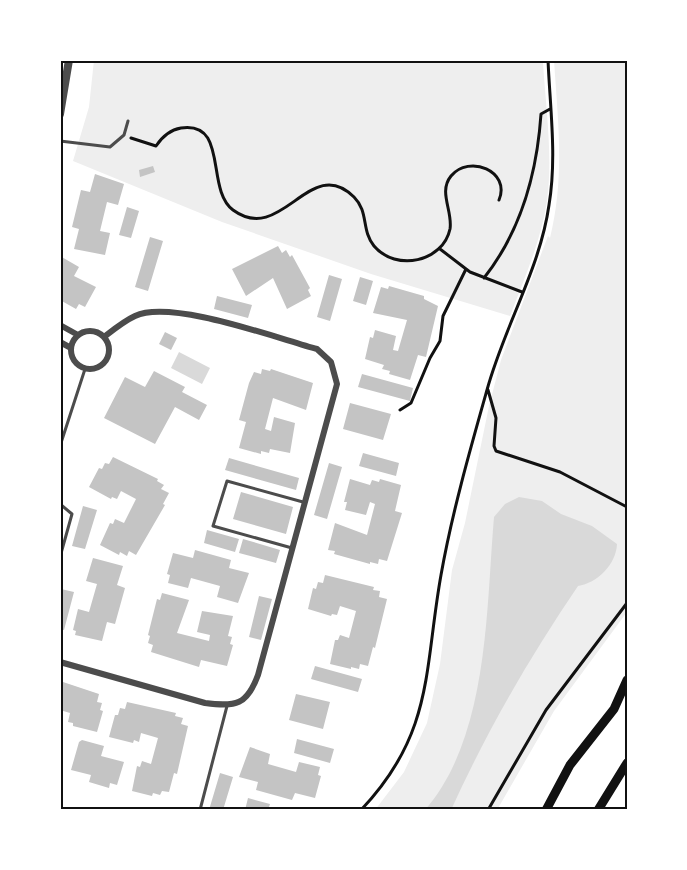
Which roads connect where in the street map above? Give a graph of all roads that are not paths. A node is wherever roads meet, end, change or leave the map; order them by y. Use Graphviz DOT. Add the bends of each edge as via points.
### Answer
graph roads {
  1 [pos="69,60"];
  2 [pos="60,114"];
  3 [pos="128,121"];
  4 [pos="60,141"];
  5 [pos="60,325"];
  6 [pos="78,335"];
  7 [pos="104,337"];
  8 [pos="60,342"];
  9 [pos="71,348"];
  10 [pos="85,369"];
  11 [pos="60,446"];
  12 [pos="305,502"];
  13 [pos="60,504"];
  14 [pos="292,548"];
  15 [pos="60,557"];
  16 [pos="60,662"];
  17 [pos="627,680"];
  18 [pos="226,706"];
  19 [pos="627,763"];
  20 [pos="200,810"];
  21 [pos="546,810"];
  22 [pos="598,810"];
  1 -- 2 [label="street"];
  3 -- 4 [label="lane" via="124,135 110,147"];
  5 -- 6 [label="street"];
  6 -- 7 [label="street" via="94,331"];
  6 -- 9 [label="street"];
  7 -- 10 [label="street" via="109,348 106,360 97,368"];
  7 -- 12 [label="street" via="135,315 183,313 316,349 331,362 338,384"];
  8 -- 9 [label="street"];
  9 -- 10 [label="street" via="76,363"];
  10 -- 11 [label="lane"];
  12 -- 14 [label="street"];
  12 -- 14 [label="lane" via="226,481 213,526"];
  13 -- 15 [label="lane" via="72,514"];
  14 -- 18 [label="street" via="252,691 245,700"];
  16 -- 18 [label="street"];
  17 -- 21 [label="main road" via="614,709 570,765"];
  18 -- 20 [label="lane"];
  19 -- 22 [label="main road"];
}
